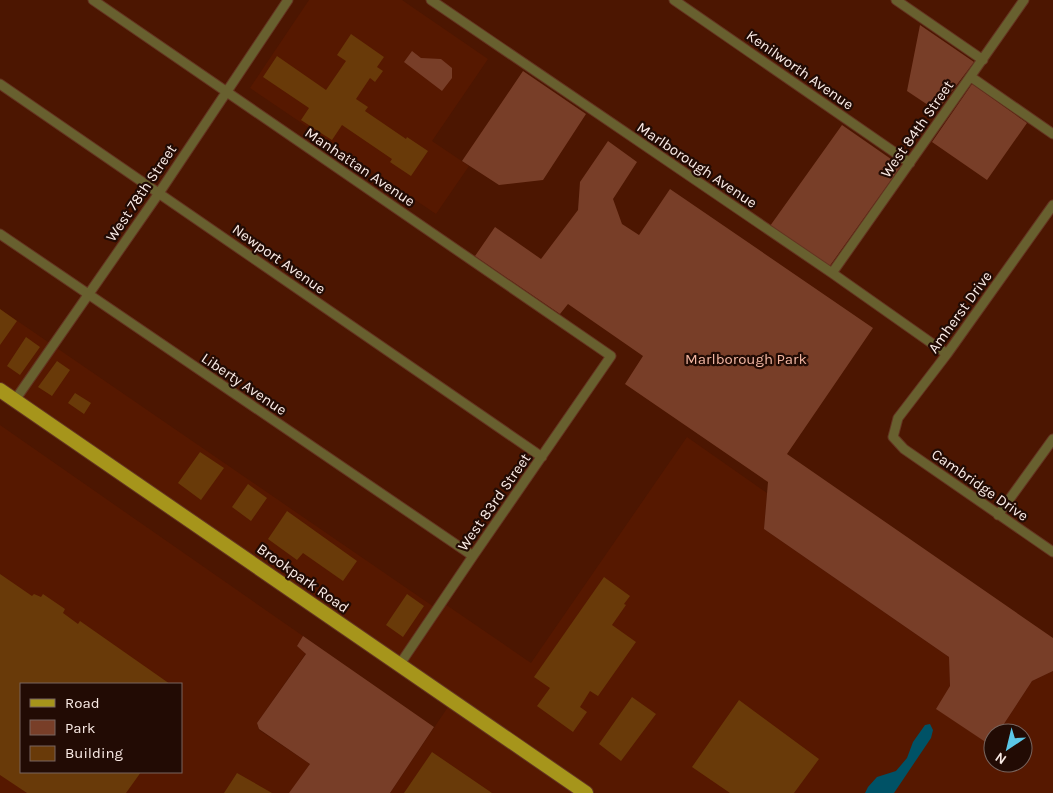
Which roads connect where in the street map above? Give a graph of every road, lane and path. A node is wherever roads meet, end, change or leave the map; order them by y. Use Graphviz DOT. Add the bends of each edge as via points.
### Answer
graph roads {
  1 [pos="92,0"];
  2 [pos="288,0"];
  3 [pos="431,0"];
  4 [pos="674,0"];
  5 [pos="896,0"];
  6 [pos="1024,0"];
  7 [pos="982,60"];
  8 [pos="971,77"];
  9 [pos="0,84"];
  10 [pos="226,92"];
  11 [pos="1053,134"];
  12 [pos="910,163"];
  13 [pos="159,193"];
  14 [pos="1053,205"];
  15 [pos="0,234"];
  16 [pos="832,273"];
  17 [pos="89,295"];
  18 [pos="947,354"];
  19 [pos="611,356"];
  20 [pos="0,390"];
  21 [pos="15,400"];
  22 [pos="893,437"];
  23 [pos="1053,439"];
  24 [pos="542,457"];
  25 [pos="998,515"];
  26 [pos="1053,552"];
  27 [pos="473,556"];
  28 [pos="400,664"];
  29 [pos="586,793"];
  1 -- 10 [label="street, Manhattan Avenue"];
  2 -- 10 [label="street, West 78th Street"];
  3 -- 16 [label="street, Marlborough Avenue"];
  4 -- 12 [label="street, Kenilworth Avenue"];
  5 -- 7 [label="street"];
  6 -- 7 [label="street, West 84th Street"];
  7 -- 8 [label="street, West 84th Street"];
  8 -- 11 [label="street"];
  8 -- 12 [label="street, West 84th Street"];
  9 -- 13 [label="street, Newport Avenue"];
  10 -- 13 [label="street, West 78th Street"];
  10 -- 19 [label="street, Manhattan Avenue"];
  12 -- 16 [label="street, West 84th Street"];
  13 -- 17 [label="street, West 78th Street"];
  13 -- 24 [label="street, Newport Avenue"];
  14 -- 18 [label="street, Amherst Drive"];
  15 -- 17 [label="street, Liberty Avenue"];
  16 -- 18 [label="street, Marlborough Avenue"];
  17 -- 21 [label="street, West 78th Street"];
  17 -- 27 [label="street, Liberty Avenue"];
  18 -- 22 [label="street, Amherst Drive" via="898,418"];
  19 -- 24 [label="street, West 83rd Street"];
  20 -- 21 [label="main road, Brookpark Road"];
  21 -- 28 [label="main road, Brookpark Road"];
  22 -- 25 [label="street, Cambridge Drive" via="904,449"];
  23 -- 25 [label="street"];
  24 -- 27 [label="street, West 83rd Street"];
  25 -- 26 [label="street, Cambridge Drive"];
  27 -- 28 [label="street, West 83rd Street"];
  28 -- 29 [label="main road, Brookpark Road"];
}
